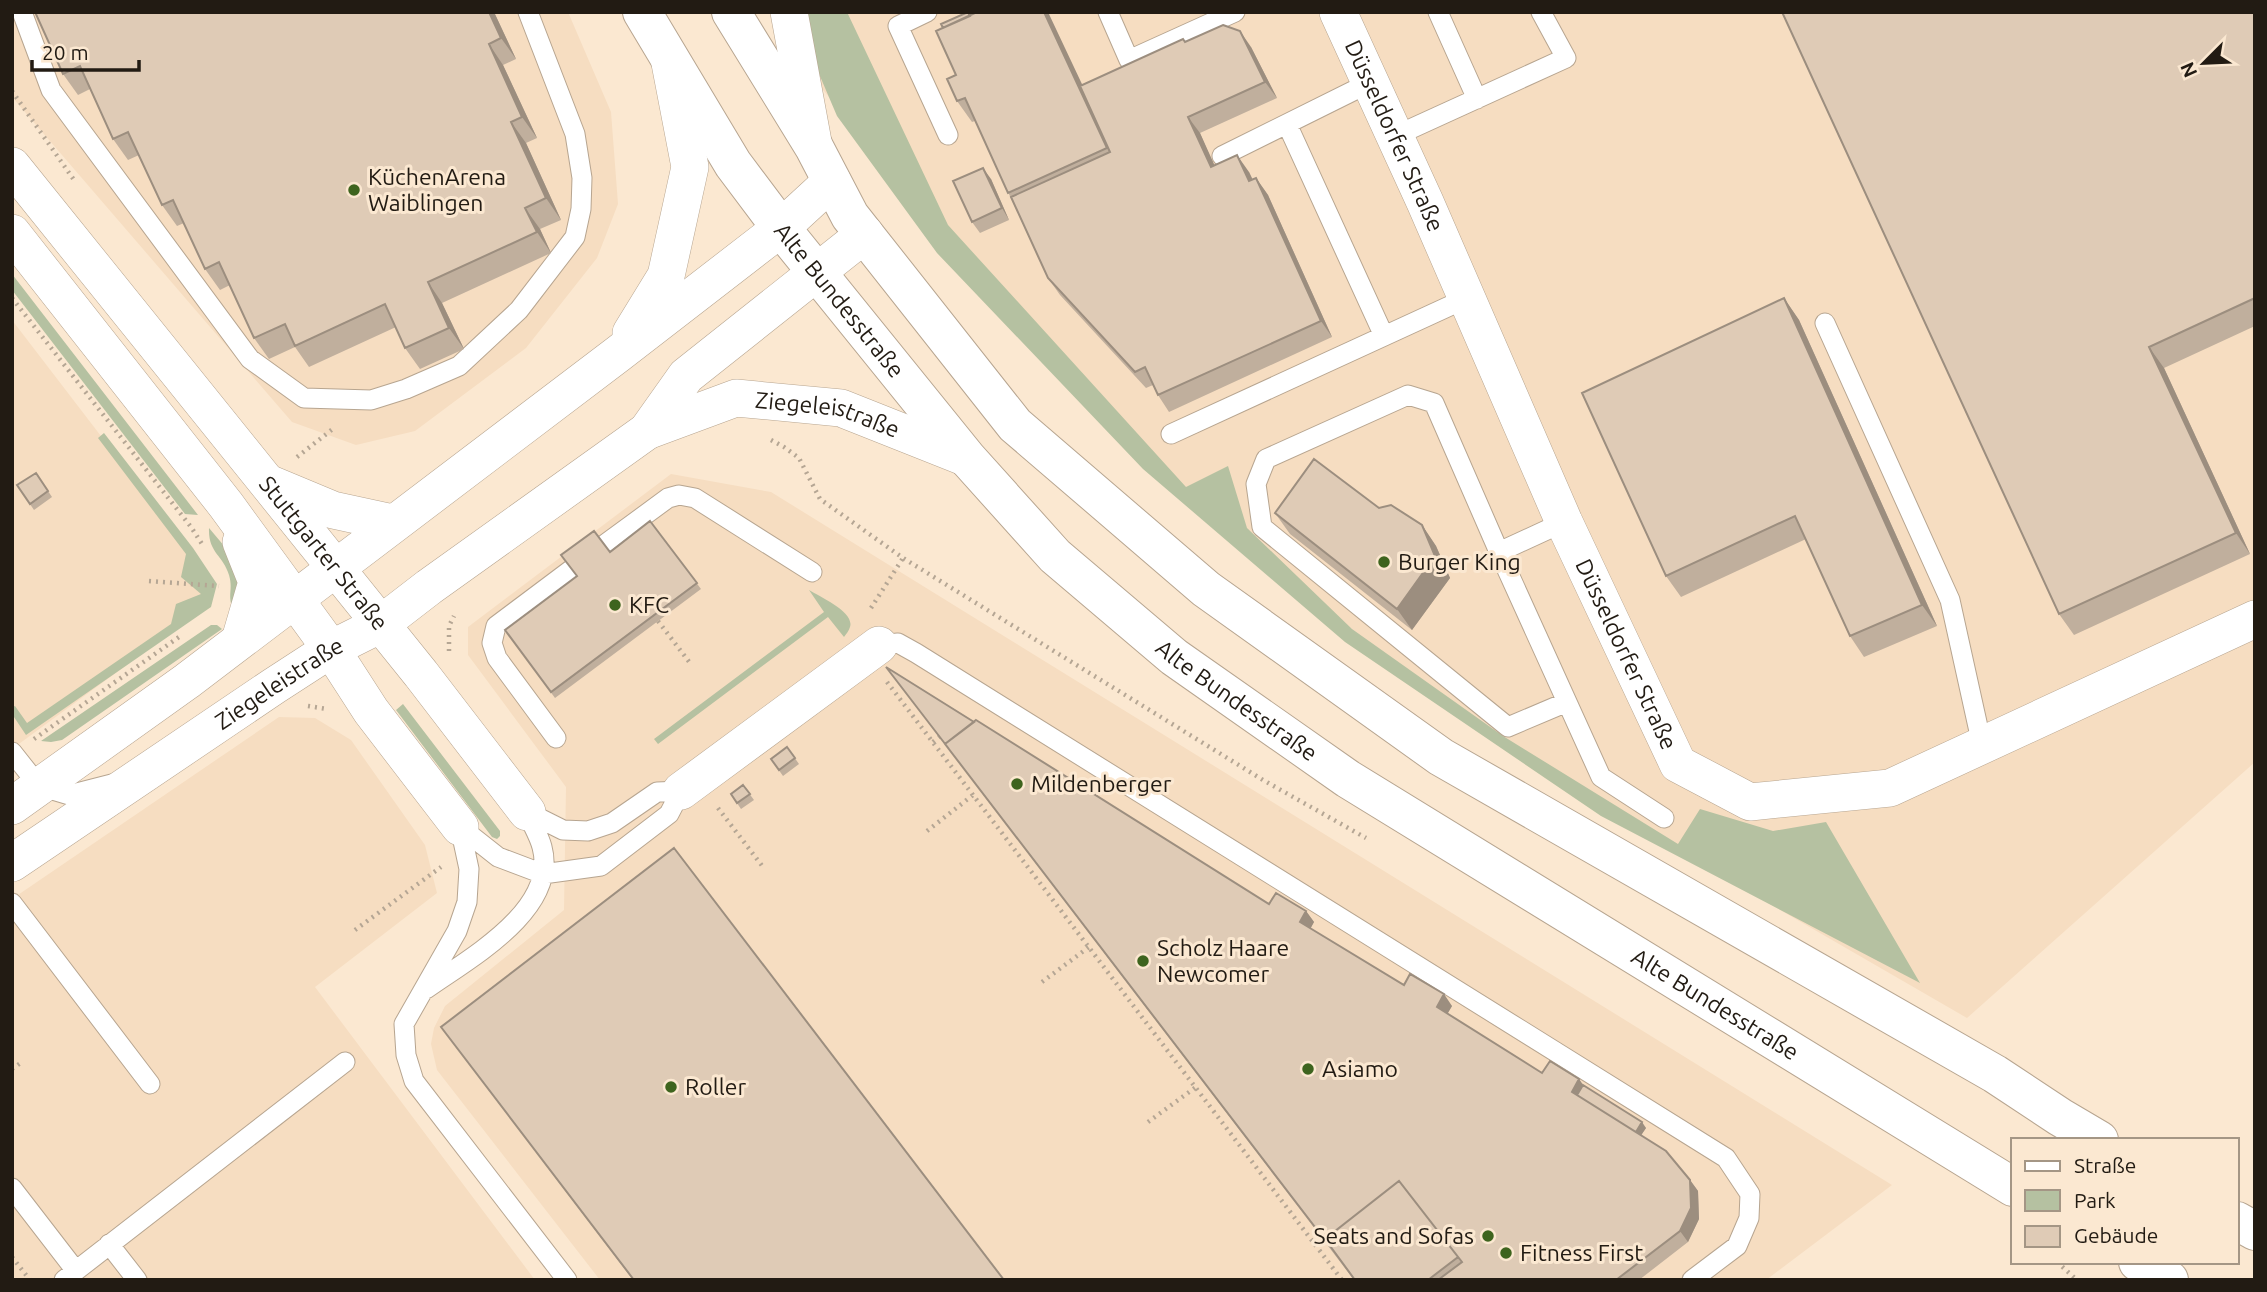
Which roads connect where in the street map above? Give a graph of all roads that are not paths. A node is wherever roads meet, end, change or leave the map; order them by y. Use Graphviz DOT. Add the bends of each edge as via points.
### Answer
graph roads {
  1 [pos="22,12"];
  2 [pos="528,12"];
  3 [pos="642,12"];
  4 [pos="731,12"];
  5 [pos="789,12"];
  6 [pos="927,12"];
  7 [pos="1108,12"];
  8 [pos="1235,12"];
  9 [pos="1338,12"];
  10 [pos="1438,12"];
  11 [pos="1541,12"];
  12 [pos="670,62"];
  13 [pos="1371,82"];
  14 [pos="1477,99"];
  15 [pos="1287,124"];
  16 [pos="948,135"];
  17 [pos="1395,136"];
  18 [pos="814,147"];
  19 [pos="1222,156"];
  20 [pos="12,166"];
  21 [pos="832,181"];
  22 [pos="781,229"];
  23 [pos="12,233"];
  24 [pos="865,234"];
  25 [pos="817,274"];
  26 [pos="1467,298"];
  27 [pos="1825,323"];
  28 [pos="1384,336"];
  29 [pos="618,354"];
  30 [pos="647,430"];
  31 [pos="1171,434"];
  32 [pos="967,458"];
  33 [pos="268,483"];
  34 [pos="226,505"];
  35 [pos="1564,522"];
  36 [pos="393,523"];
  37 [pos="604,545"];
  38 [pos="1499,552"];
  39 [pos="335,567"];
  40 [pos="572,569"];
  41 [pos="812,572"];
  42 [pos="294,599"];
  43 [pos="2255,619"];
  44 [pos="381,624"];
  45 [pos="240,640"];
  46 [pos="331,649"];
  47 [pos="872,649"];
  48 [pos="1567,702"];
  49 [pos="556,738"];
  50 [pos="1982,746"];
  51 [pos="13,753"];
  52 [pos="146,772"];
  53 [pos="681,791"];
  54 [pos="26,796"];
  55 [pos="527,812"];
  56 [pos="1664,818"];
  57 [pos="462,838"];
  58 [pos="12,863"];
  59 [pos="543,874"];
  60 [pos="12,903"];
  61 [pos="421,993"];
  62 [pos="345,1062"];
  63 [pos="150,1084"];
  64 [pos="2096,1138"];
  65 [pos="2011,1186"];
  66 [pos="12,1188"];
  67 [pos="2239,1222"];
  68 [pos="2255,1231"];
  69 [pos="109,1244"];
  70 [pos="2141,1264"];
  71 [pos="70,1275"];
  72 [pos="137,1280"];
  73 [pos="567,1280"];
  74 [pos="1692,1280"];
  75 [pos="2169,1280"];
  1 -- 2 [label="lane" via="51,90 250,359 304,398 371,400 459,366 519,310 575,237 582,178 575,134"];
  3 -- 12 [label="main road, Alte Bundesstraße"];
  4 -- 18 [label="main road"];
  5 -- 18 [label="street"];
  6 -- 16 [label="lane" via="898,26"];
  7 -- 8 [label="lane" via="1129,60"];
  9 -- 13 [label="street, Düsseldorfer Straße"];
  10 -- 14 [label="lane"];
  11 -- 14 [label="lane" via="1566,58"];
  12 -- 22 [label="main road, Alte Bundesstraße" via="733,164"];
  12 -- 29 [label="street" via="690,167 666,276"];
  13 -- 15 [label="lane"];
  13 -- 17 [label="street, Düsseldorfer Straße"];
  14 -- 17 [label="lane"];
  15 -- 19 [label="lane"];
  15 -- 28 [label="lane"];
  17 -- 26 [label="street, Düsseldorfer Straße"];
  18 -- 21 [label="main road"];
  20 -- 33 [label="street, Stuttgarter Straße"];
  21 -- 22 [label="street"];
  21 -- 24 [label="main road"];
  22 -- 25 [label="main road, Alte Bundesstraße"];
  22 -- 29 [label="street"];
  23 -- 34 [label="street, Stuttgarter Straße"];
  24 -- 25 [label="street, Ziegeleistraße"];
  24 -- 64 [label="main road" via="1015,425 1206,589 1441,757 1995,1074"];
  25 -- 30 [label="street, Ziegeleistraße" via="686,376"];
  25 -- 32 [label="main road, Alte Bundesstraße"];
  26 -- 28 [label="lane"];
  26 -- 35 [label="street, Düsseldorfer Straße"];
  27 -- 50 [label="lane" via="1950,600"];
  28 -- 31 [label="lane"];
  29 -- 36 [label="street"];
  30 -- 32 [label="street, Ziegeleistraße" via="736,398 841,408"];
  30 -- 44 [label="street, Ziegeleistraße"];
  32 -- 65 [label="main road, Alte Bundesstraße" via="1055,556 1184,665 1348,779"];
  33 -- 36 [label="street" via="333,510"];
  33 -- 39 [label="street, Stuttgarter Straße"];
  34 -- 42 [label="street, Stuttgarter Straße"];
  34 -- 45 [label="street, Stuttgarter Straße" via="257,582"];
  35 -- 38 [label="lane"];
  35 -- 50 [label="street, Düsseldorfer Straße" via="1678,764 1750,802 1890,788"];
  36 -- 39 [label="street"];
  37 -- 41 [label="lane" via="667,498 679,495 695,499"];
  38 -- 48 [label="lane"];
  38 -- 48 [label="lane" via="1434,403 1408,395 1266,459 1256,484 1262,527 1508,727"];
  39 -- 42 [label="street"];
  39 -- 44 [label="street, Stuttgarter Straße"];
  40 -- 49 [label="lane" via="496,626 492,643 497,659"];
  42 -- 45 [label="street"];
  42 -- 46 [label="street, Stuttgarter Straße"];
  43 -- 50 [label="street, Düsseldorfer Straße"];
  44 -- 46 [label="street, Ziegeleistraße"];
  44 -- 55 [label="street, Stuttgarter Straße"];
  45 -- 54 [label="street"];
  46 -- 52 [label="street, Ziegeleistraße"];
  46 -- 57 [label="street, Stuttgarter Straße"];
  47 -- 53 [label="street, Stuttgarter Straße"];
  47 -- 74 [label="lane" via="898,643 907,648 1726,1158 1750,1194 1749,1218 1737,1246"];
  48 -- 56 [label="lane" via="1601,778"];
  51 -- 54 [label="lane"];
  52 -- 54 [label="lane" via="69,795"];
  52 -- 58 [label="street, Ziegeleistraße"];
  53 -- 55 [label="lane, Stuttgarter Straße" via="657,792 612,823 588,831 563,830"];
  53 -- 59 [label="lane, Stuttgarter Straße" via="669,814 601,866"];
  55 -- 59 [label="lane" via="542,848"];
  57 -- 59 [label="lane, Stuttgarter Straße"];
  57 -- 61 [label="lane" via="469,869 467,902 457,931"];
  59 -- 61 [label="lane" via="531,903 509,929"];
  60 -- 63 [label="lane"];
  61 -- 73 [label="lane" via="404,1024 414,1081"];
  62 -- 69 [label="lane"];
  66 -- 71 [label="lane"];
  67 -- 68 [label="main road"];
  69 -- 71 [label="lane"];
  69 -- 72 [label="lane"];
  70 -- 75 [label="main road"];
}
